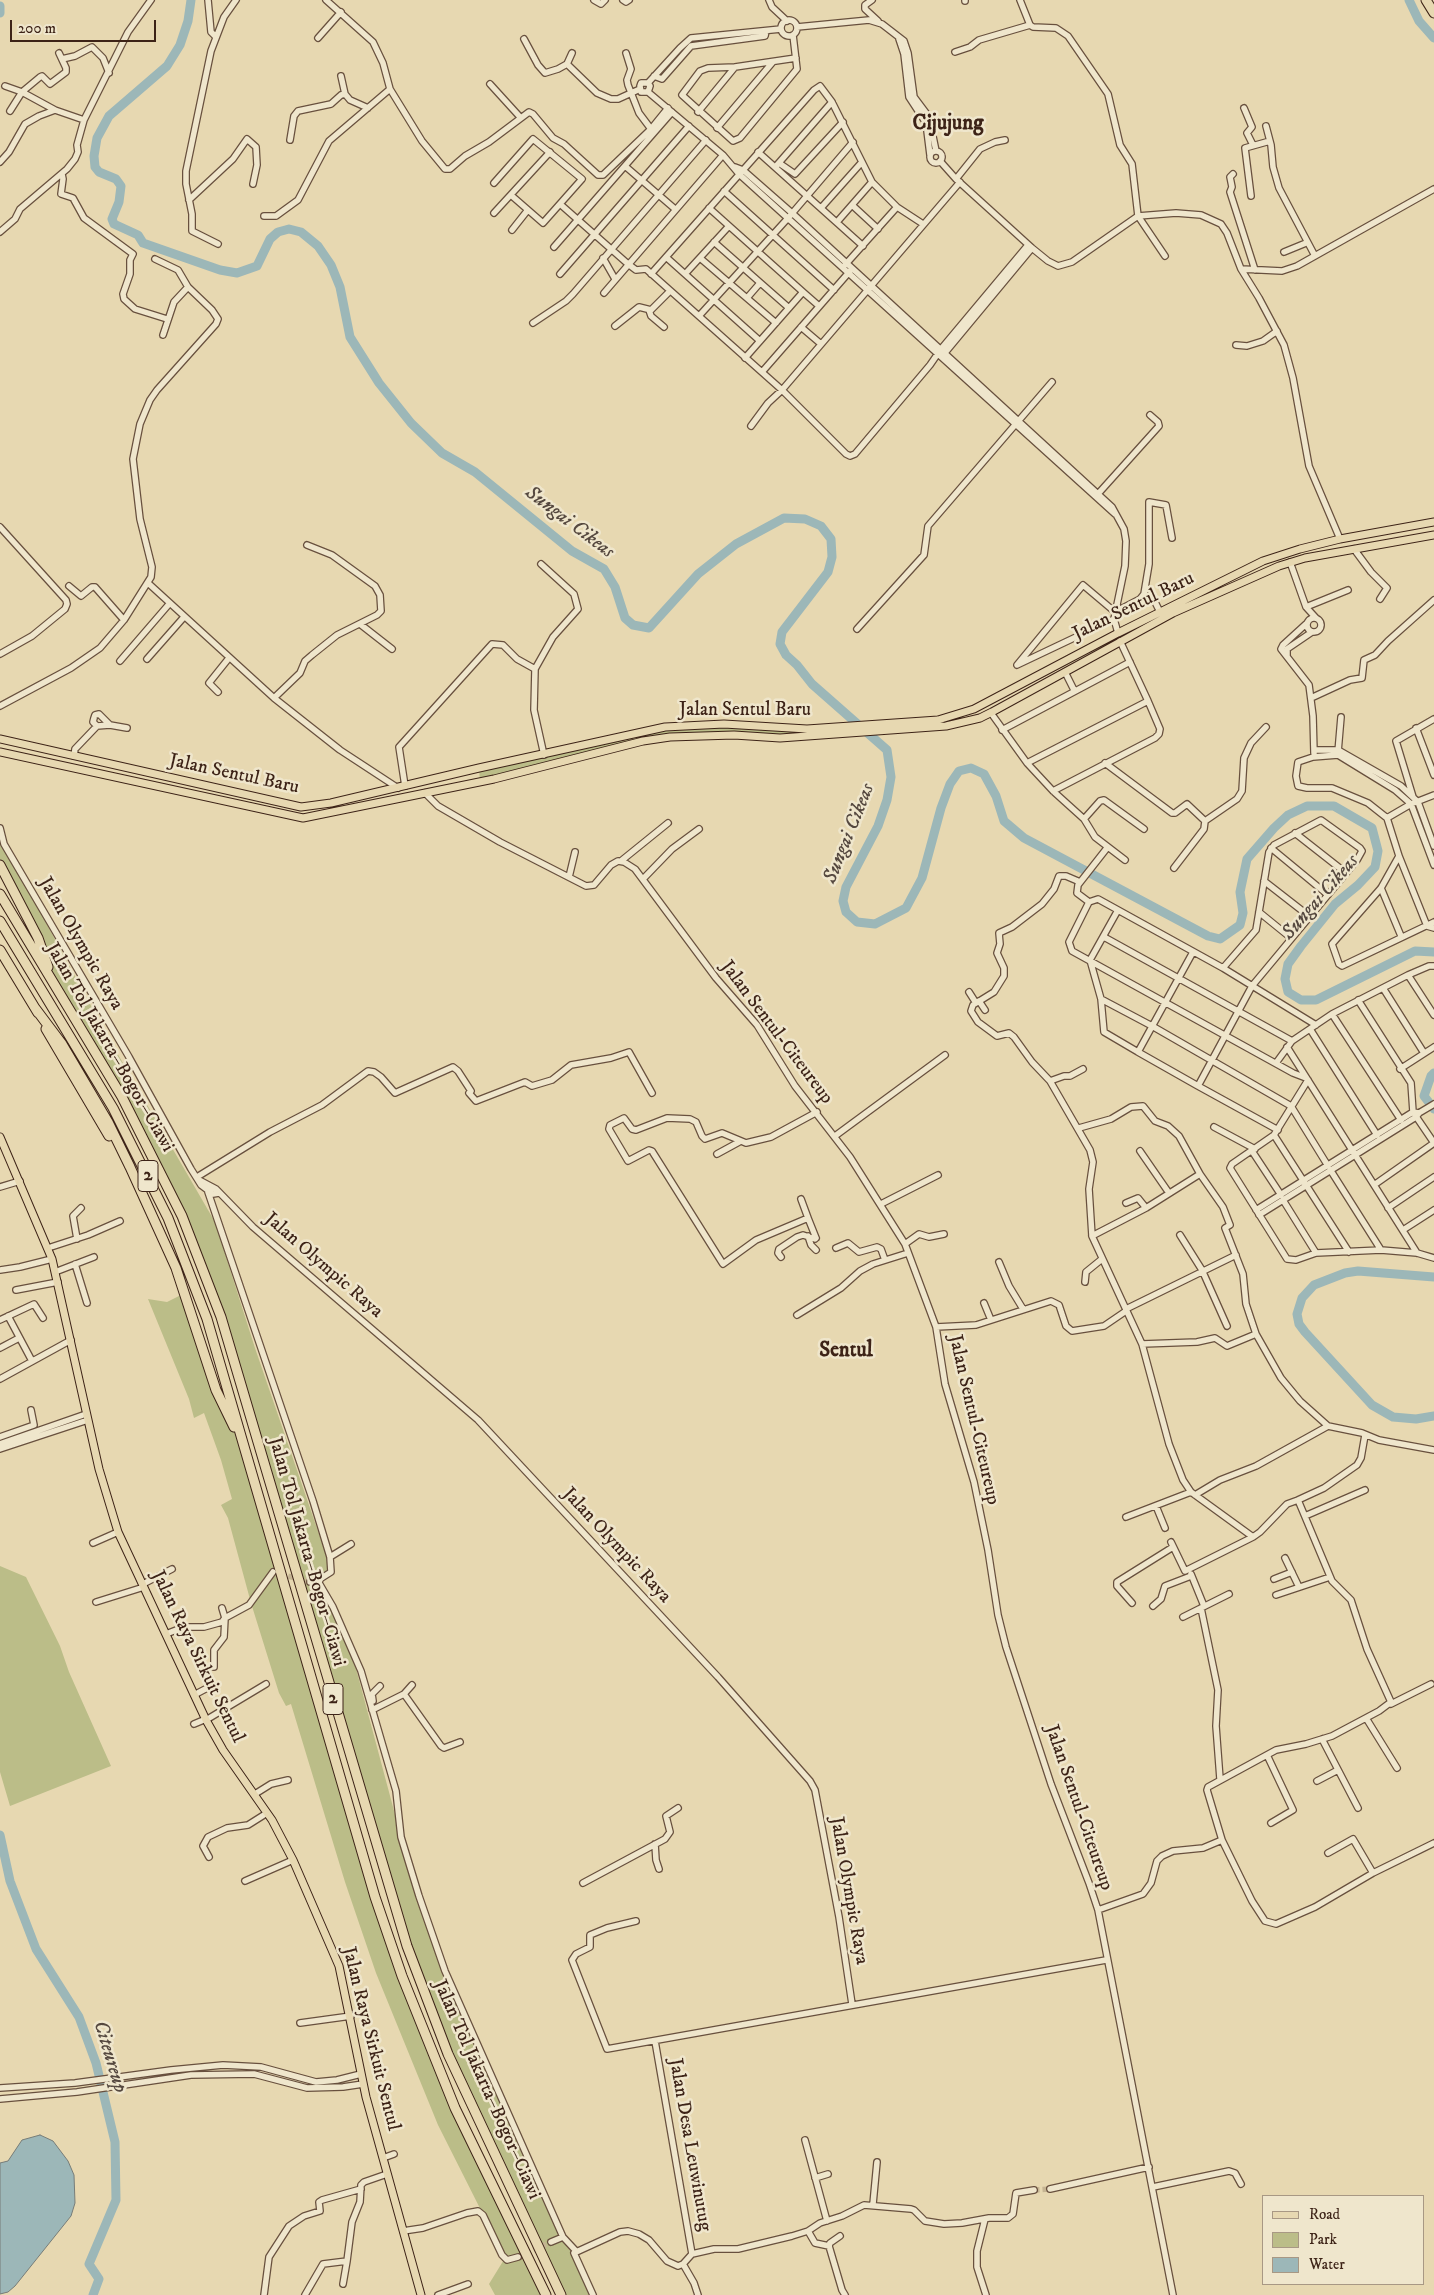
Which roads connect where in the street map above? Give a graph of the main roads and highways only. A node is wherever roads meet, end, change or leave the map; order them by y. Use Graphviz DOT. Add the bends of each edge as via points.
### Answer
graph roads {
  1 [pos="1426,0"];
  2 [pos="1434,13"];
  3 [pos="1434,522"];
  4 [pos="1421,524"];
  5 [pos="1434,535"];
  6 [pos="1423,537"];
  7 [pos="1220,587"];
  8 [pos="1171,610"];
  9 [pos="1067,659"];
  10 [pos="1056,665"];
  11 [pos="1072,668"];
  12 [pos="1063,673"];
  13 [pos="899,727"];
  14 [pos="815,732"];
  15 [pos="0,739"];
  16 [pos="0,752"];
  17 [pos="492,765"];
  18 [pos="479,768"];
  19 [pos="494,779"];
  20 [pos="480,782"];
  21 [pos="0,866"];
  22 [pos="0,894"];
  23 [pos="0,921"];
  24 [pos="0,950"];
  25 [pos="57,989"];
  26 [pos="0,1137"];
  27 [pos="246,1452"];
  28 [pos="421,2295"];
  29 [pos="546,2295"];
  30 [pos="561,2295"];
  1 -- 2 [label="highway"];
  3 -- 4 [label="main road, Jalan Sentul Baru"];
  4 -- 6 [label="main road"];
  4 -- 7 [label="main road, Jalan Sentul Baru" via="1300,549 1263,561"];
  5 -- 6 [label="main road, Jalan Sentul Baru"];
  6 -- 7 [label="main road, Jalan Sentul Baru" via="1290,562"];
  7 -- 8 [label="main road, Jalan Sentul Baru"];
  8 -- 9 [label="main road, Jalan Sentul Baru" via="1160,612"];
  8 -- 11 [label="main road, Jalan Sentul Baru"];
  9 -- 10 [label="main road, Jalan Sentul Baru"];
  9 -- 11 [label="main road"];
  10 -- 12 [label="main road"];
  10 -- 13 [label="main road, Jalan Sentul Baru" via="964,713"];
  11 -- 12 [label="main road, Jalan Sentul Baru"];
  12 -- 13 [label="main road, Jalan Sentul Baru" via="980,718 946,726"];
  13 -- 14 [label="main road, Jalan Sentul Baru"];
  14 -- 17 [label="main road, Jalan Sentul Baru" via="716,724 674,727"];
  14 -- 19 [label="main road, Jalan Sentul Baru" via="780,738 734,735 670,737"];
  15 -- 18 [label="main road, Jalan Sentul Baru" via="301,807 331,803"];
  16 -- 20 [label="main road, Jalan Sentul Baru" via="303,818"];
  17 -- 18 [label="main road, Jalan Sentul Baru"];
  17 -- 19 [label="main road"];
  18 -- 20 [label="main road"];
  19 -- 20 [label="main road, Jalan Sentul Baru"];
  21 -- 25 [label="highway" via="38,938"];
  22 -- 25 [label="highway, Jalan Tol Jakarta–Bogor–Ciawi / 2"];
  23 -- 27 [label="highway, Jalan Tol Jakarta–Bogor–Ciawi / 2" via="113,1108 168,1218 207,1319"];
  24 -- 27 [label="highway" via="130,1167 176,1268 216,1390"];
  25 -- 30 [label="highway, Jalan Tol Jakarta–Bogor–Ciawi / 2" via="122,1098 182,1216 220,1318 395,1914 456,2073"];
  26 -- 28 [label="main road, Jalan Raya Sirkuit Sentul" via="52,1259 87,1417 118,1532 206,1719 223,1750 267,1813 293,1860 339,1966 363,2084"];
  27 -- 29 [label="highway, Jalan Tol Jakarta–Bogor–Ciawi / 2" via="375,1898 405,1983 455,2108"];
}
